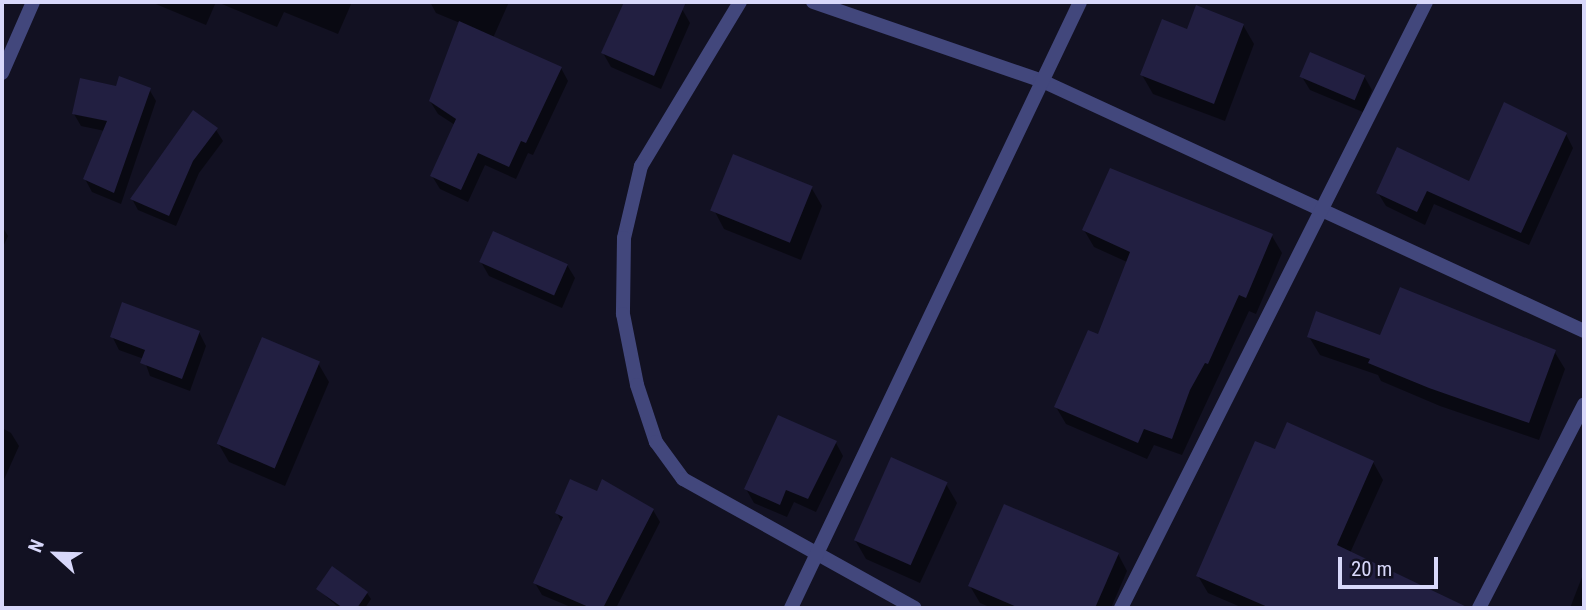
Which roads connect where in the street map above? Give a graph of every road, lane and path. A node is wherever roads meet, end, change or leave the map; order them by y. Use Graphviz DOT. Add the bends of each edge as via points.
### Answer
graph roads {
  1 [pos="33,2"];
  2 [pos="740,2"];
  3 [pos="813,2"];
  4 [pos="1080,2"];
  5 [pos="1426,2"];
  6 [pos="2,73"];
  7 [pos="1040,80"];
  8 [pos="1324,208"];
  9 [pos="1584,331"];
  10 [pos="1584,405"];
  11 [pos="813,556"];
  12 [pos="791,608"];
  13 [pos="915,608"];
  14 [pos="1121,608"];
  15 [pos="1479,608"];
  1 -- 6 [label="street"];
  2 -- 11 [label="street" via="640,166 624,238 623,314 637,385 656,442 682,479"];
  3 -- 7 [label="street"];
  4 -- 7 [label="street"];
  5 -- 8 [label="street"];
  7 -- 8 [label="street"];
  7 -- 11 [label="street"];
  8 -- 9 [label="street"];
  8 -- 14 [label="street"];
  10 -- 15 [label="street"];
  11 -- 12 [label="street"];
  11 -- 13 [label="street"];
}
